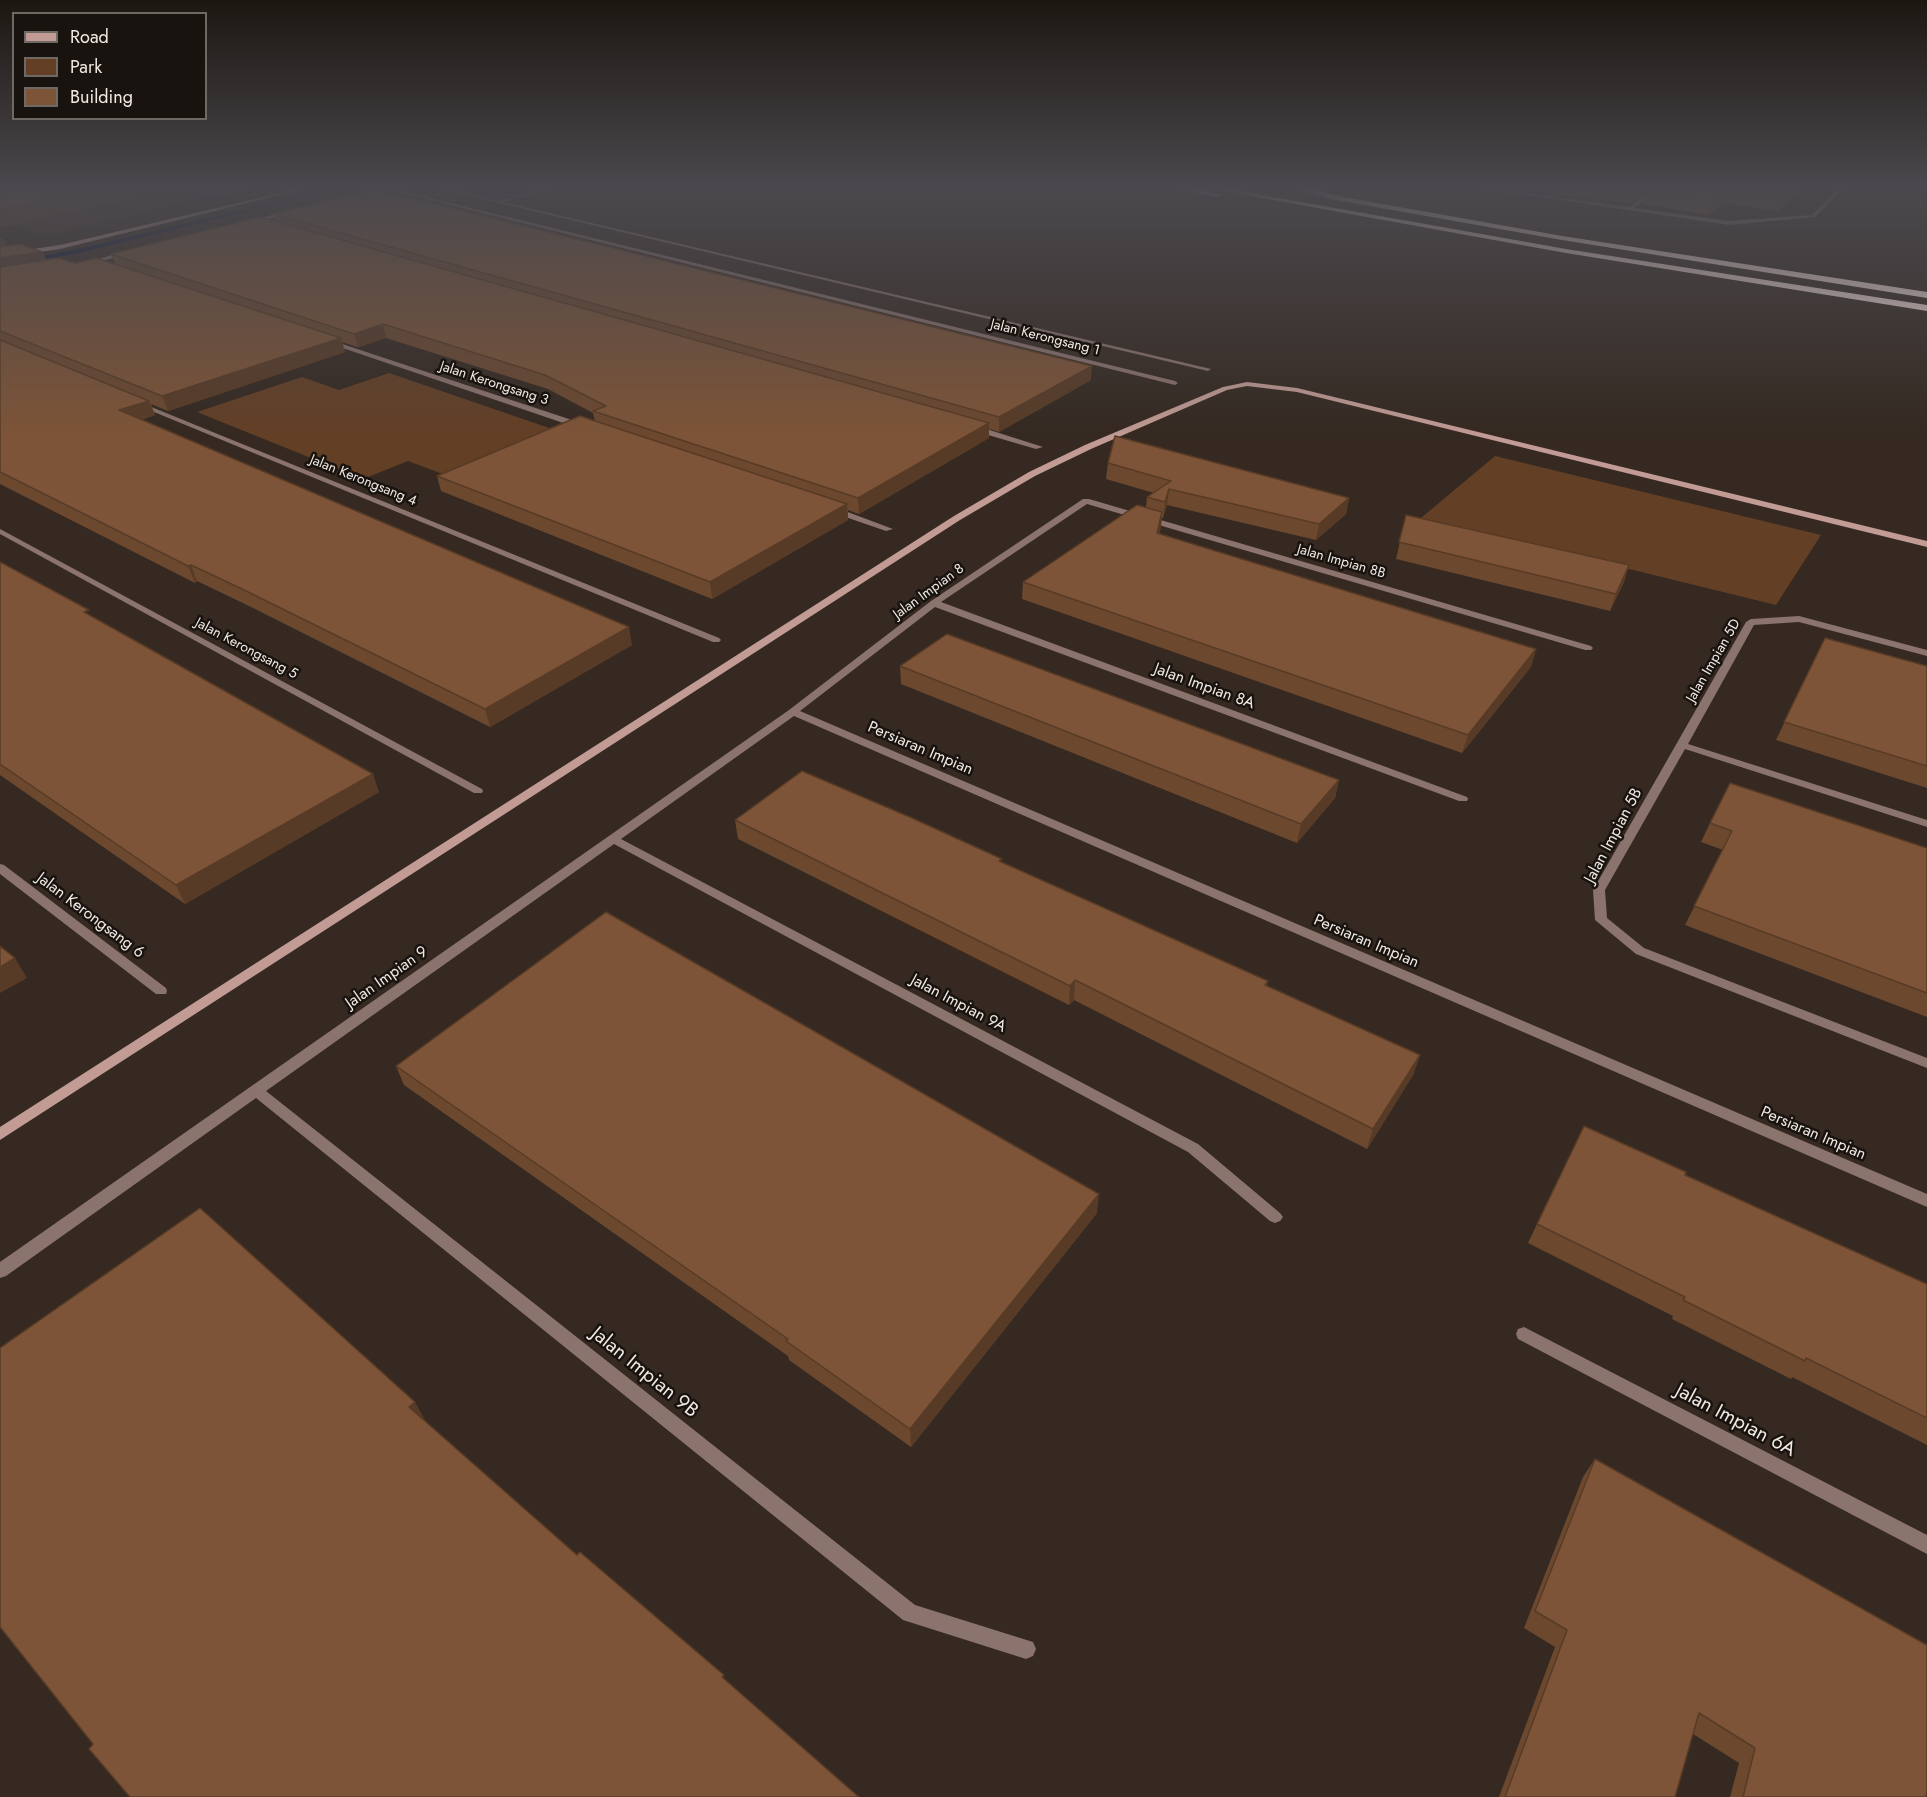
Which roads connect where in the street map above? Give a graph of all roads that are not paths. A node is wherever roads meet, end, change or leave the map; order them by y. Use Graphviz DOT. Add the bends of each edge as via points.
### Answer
graph roads {
  1 [pos="722,271"];
  2 [pos="791,271"];
  3 [pos="1696,271"];
  4 [pos="1772,271"];
  5 [pos="1802,271"];
  6 [pos="1927,288"];
  7 [pos="1927,295"];
  8 [pos="1927,308"];
  9 [pos="318,338"];
  10 [pos="1208,369"];
  11 [pos="1176,383"];
  12 [pos="128,400"];
  13 [pos="970,428"];
  14 [pos="590,429"];
  15 [pos="1039,447"];
  16 [pos="1086,501"];
  17 [pos="823,507"];
  18 [pos="890,528"];
  19 [pos="0,531"];
  20 [pos="1927,544"];
  21 [pos="934,603"];
  22 [pos="716,639"];
  23 [pos="1588,648"];
  24 [pos="1927,653"];
  25 [pos="793,712"];
  26 [pos="1682,745"];
  27 [pos="478,791"];
  28 [pos="1463,799"];
  29 [pos="1927,824"];
  30 [pos="613,839"];
  31 [pos="0,868"];
  32 [pos="161,991"];
  33 [pos="1927,1063"];
  34 [pos="256,1090"];
  35 [pos="0,1134"];
  36 [pos="1927,1201"];
  37 [pos="1275,1217"];
  38 [pos="0,1271"];
  39 [pos="1524,1334"];
  40 [pos="1927,1545"];
  41 [pos="1026,1649"];
  1 -- 11 [label="street, Jalan Kerongsang 1"];
  2 -- 10 [label="street"];
  3 -- 8 [label="highway"];
  4 -- 7 [label="highway"];
  5 -- 6 [label="highway"];
  9 -- 14 [label="street, Jalan Kerongsang 3"];
  12 -- 22 [label="street, Jalan Kerongsang 4"];
  13 -- 15 [label="street"];
  16 -- 21 [label="street, Jalan Impian 8"];
  16 -- 23 [label="street, Jalan Impian 8B"];
  17 -- 18 [label="street"];
  19 -- 27 [label="street, Jalan Kerongsang 5"];
  20 -- 35 [label="street" via="1297,390 1247,384 1225,388 1032,474 957,518"];
  21 -- 25 [label="street, Jalan Impian 8"];
  21 -- 28 [label="street, Jalan Impian 8A"];
  24 -- 26 [label="street, Jalan Impian 5D" via="1799,619 1751,622"];
  25 -- 30 [label="street, Jalan Impian 9"];
  25 -- 36 [label="street, Persiaran Impian"];
  26 -- 29 [label="street"];
  26 -- 33 [label="street, Jalan Impian 5B" via="1599,890 1601,921 1640,951"];
  30 -- 34 [label="street, Jalan Impian 9"];
  30 -- 37 [label="street, Jalan Impian 9A" via="1192,1148"];
  31 -- 32 [label="street, Jalan Kerongsang 6"];
  34 -- 38 [label="street, Jalan Impian 9"];
  34 -- 41 [label="street, Jalan Impian 9B" via="910,1613"];
  39 -- 40 [label="street, Jalan Impian 6A"];
}
